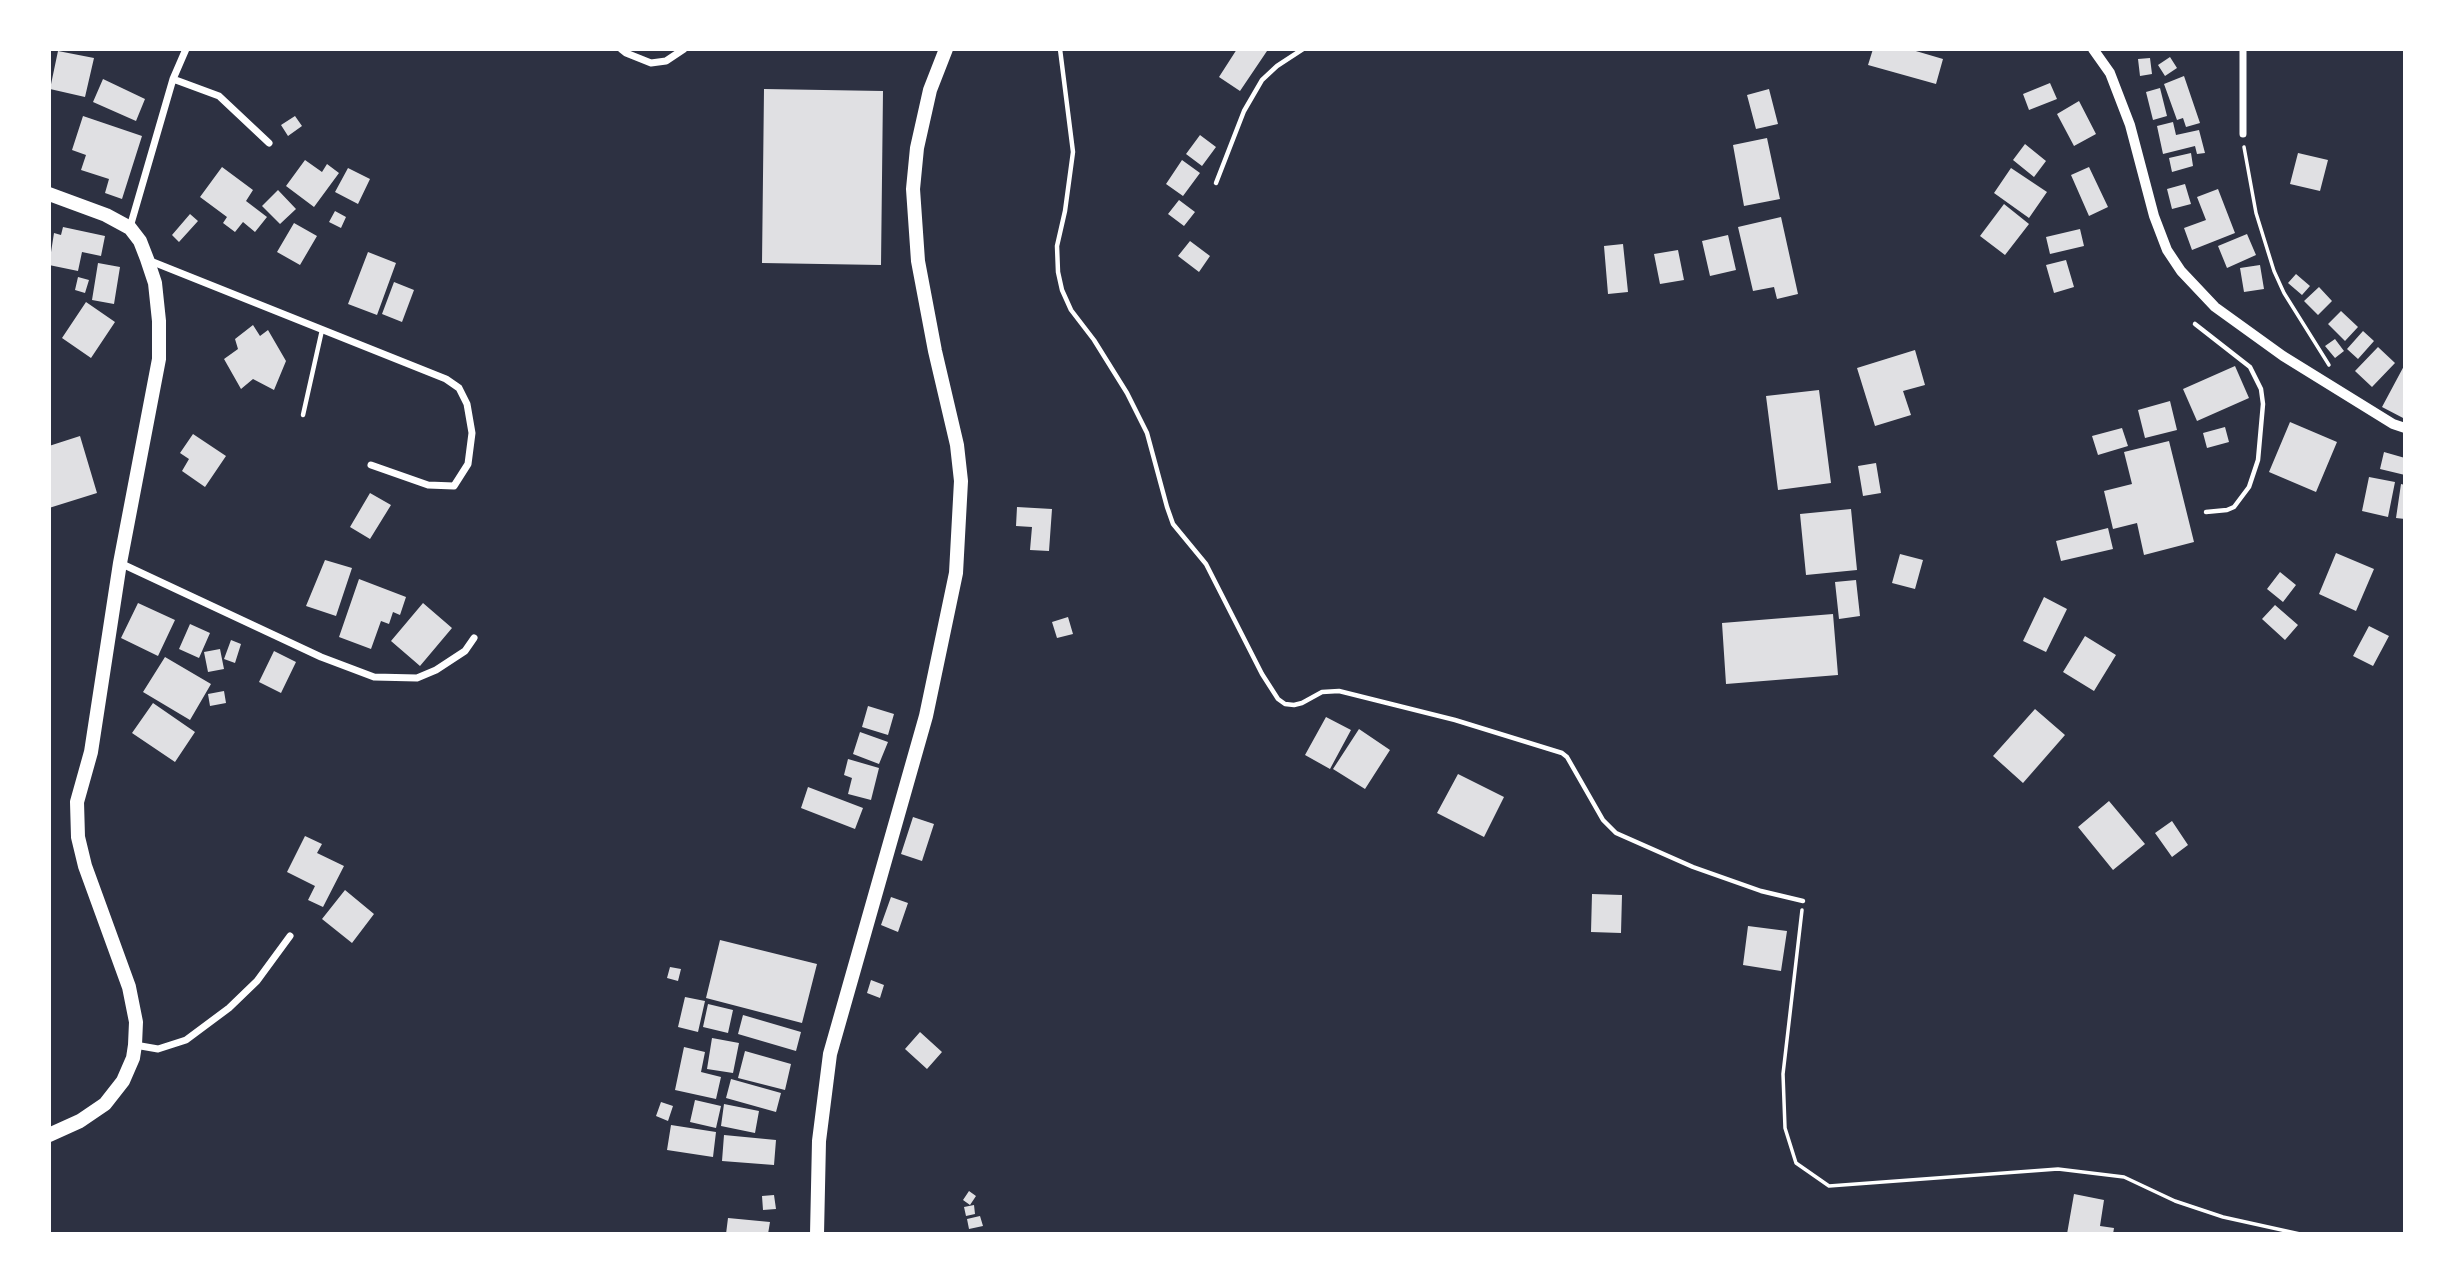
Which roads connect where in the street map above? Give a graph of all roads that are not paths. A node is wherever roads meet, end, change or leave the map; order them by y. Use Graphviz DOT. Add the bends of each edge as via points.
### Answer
graph roads {
  1 [pos="186,49"];
  2 [pos="621,49"];
  3 [pos="684,49"];
  4 [pos="946,49"];
  5 [pos="1060,49"];
  6 [pos="1303,49"];
  7 [pos="2093,49"];
  8 [pos="2243,49"];
  9 [pos="173,79"];
  10 [pos="2243,134"];
  11 [pos="269,143"];
  12 [pos="1216,183"];
  13 [pos="49,194"];
  14 [pos="130,228"];
  15 [pos="147,259"];
  16 [pos="2196,324"];
  17 [pos="322,330"];
  18 [pos="303,415"];
  19 [pos="2405,428"];
  20 [pos="372,465"];
  21 [pos="2206,512"];
  22 [pos="120,563"];
  23 [pos="474,638"];
  24 [pos="1803,901"];
  25 [pos="290,936"];
  26 [pos="135,1045"];
  27 [pos="49,1135"];
  28 [pos="817,1234"];
  1 -- 9 [label="street"];
  2 -- 3 [label="street" via="651,63 666,61"];
  4 -- 28 [label="main road" via="930,90 913,189 918,261 957,445 961,525 956,573 926,716 830,1054 819,1141"];
  5 -- 24 [label="lane" via="1073,152 1057,246 1062,289 1147,433 1173,524 1206,564 1278,699 1302,704 1322,692 1339,691 1562,753 1603,820 1616,833 1693,867"];
  6 -- 12 [label="lane" via="1277,66 1257,88"];
  7 -- 19 [label="street" via="2110,72 2130,125 2154,216 2180,271 2215,307 2283,356"];
  8 -- 10 [label="street"];
  9 -- 11 [label="street" via="219,96"];
  9 -- 14 [label="street"];
  13 -- 14 [label="main road"];
  14 -- 15 [label="main road"];
  15 -- 17 [label="street"];
  15 -- 22 [label="main road" via="155,283 159,359"];
  16 -- 21 [label="lane" via="2250,367 2263,404 2258,460 2249,487 2234,507"];
  17 -- 18 [label="lane"];
  17 -- 20 [label="street" via="446,379 459,388 467,404 472,433 468,464 454,485 428,485"];
  22 -- 23 [label="street" via="374,677 417,678 466,651"];
  22 -- 26 [label="main road" via="91,752 77,802 78,837 93,891 130,987"];
  25 -- 26 [label="street" via="257,981 187,1040 158,1049"];
  26 -- 27 [label="main road" via="123,1081 105,1104"];
}
